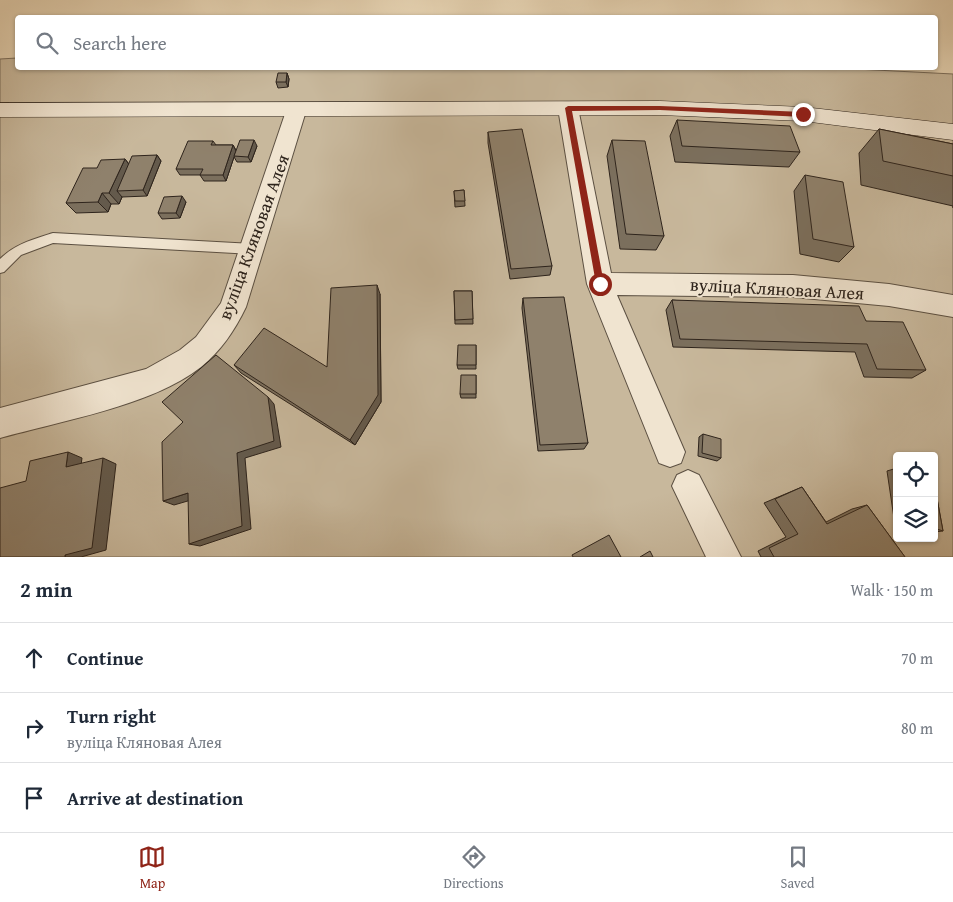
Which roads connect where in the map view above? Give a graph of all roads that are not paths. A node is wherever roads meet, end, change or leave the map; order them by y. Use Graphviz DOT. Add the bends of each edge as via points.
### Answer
graph roads {
  1 [pos="568,108"];
  2 [pos="0,110"];
  3 [pos="296,111"];
  4 [pos="953,132"];
  5 [pos="253,249"];
  6 [pos="0,268"];
  7 [pos="600,284"];
  8 [pos="953,306"];
  9 [pos="0,423"];
  10 [pos="670,452"];
  11 [pos="688,486"];
  12 [pos="724,557"];
  1 -- 3 [label="street"];
  1 -- 4 [label="street" via="793,114"];
  1 -- 7 [label="street"];
  2 -- 3 [label="street"];
  3 -- 5 [label="street, вуліца Кляновая Алея"];
  5 -- 6 [label="lane" via="53,238 23,247 7,258"];
  5 -- 9 [label="street, вуліца Кляновая Алея" via="225,323 192,359 139,386"];
  7 -- 8 [label="street, вуліца Кляновая Алея" via="793,286 889,295"];
  7 -- 10 [label="street"];
  11 -- 12 [label="street"];
}
